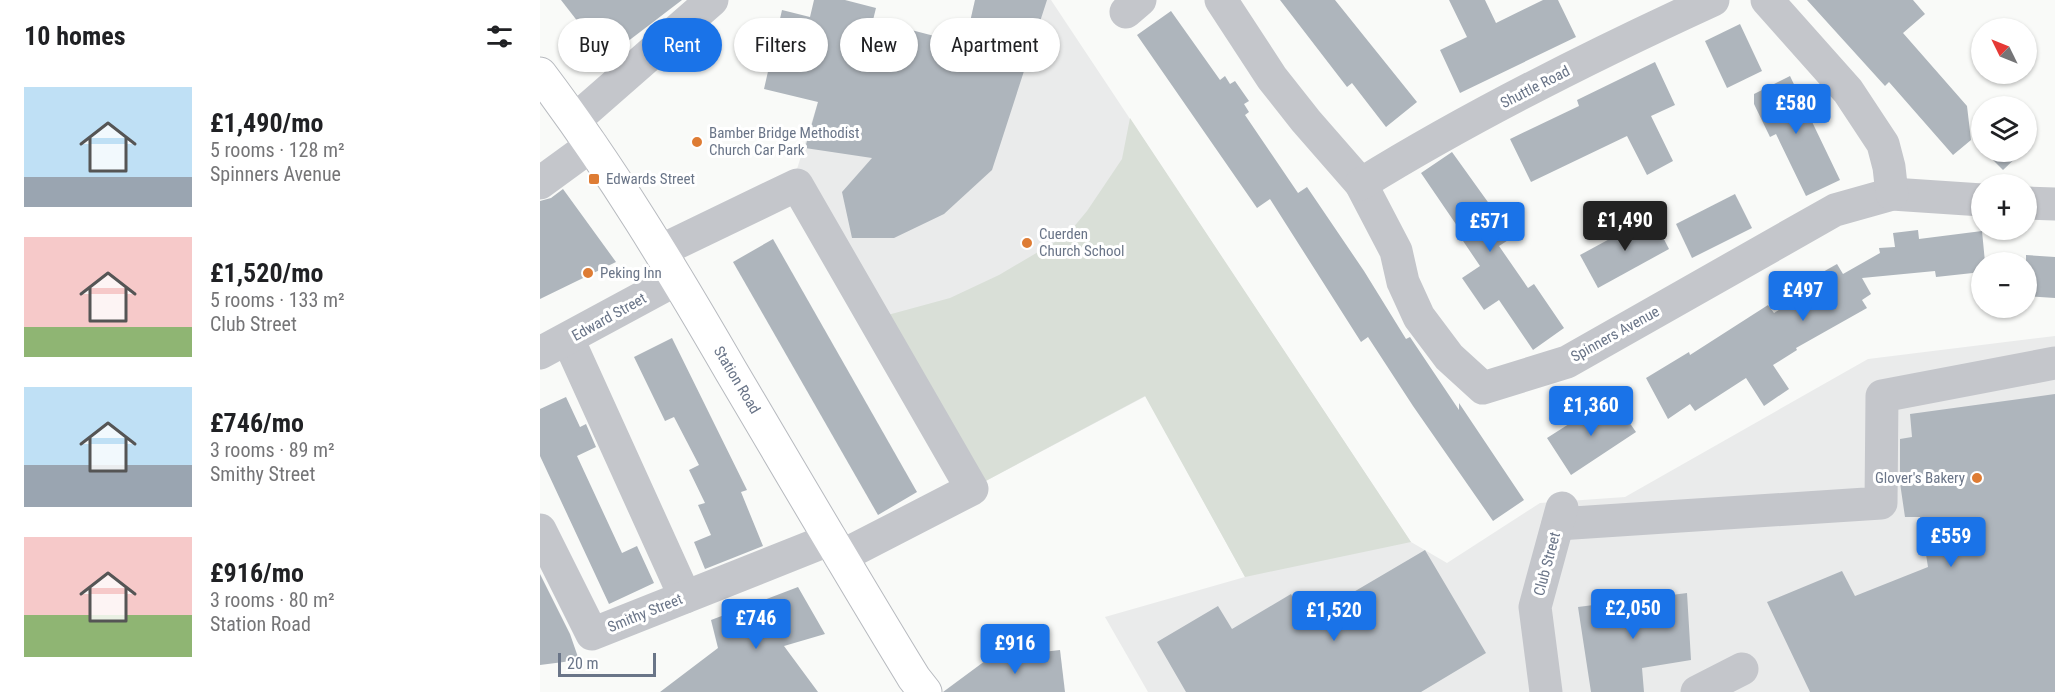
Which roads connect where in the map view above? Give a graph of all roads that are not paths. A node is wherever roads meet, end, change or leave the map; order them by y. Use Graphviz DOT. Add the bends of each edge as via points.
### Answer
graph roads {
  1 [pos="712,0"];
  2 [pos="1221,0"];
  3 [pos="1713,0"];
  4 [pos="1767,0"];
  5 [pos="540,74"];
  6 [pos="583,133"];
  7 [pos="540,183"];
  8 [pos="1361,184"];
  9 [pos="1892,194"];
  10 [pos="1971,199"];
  11 [pos="2037,203"];
  12 [pos="2055,204"];
  13 [pos="660,251"];
  14 [pos="677,279"];
  15 [pos="554,346"];
  16 [pos="2055,363"];
  17 [pos="540,530"];
  18 [pos="835,548"];
  19 [pos="685,597"];
  20 [pos="1742,669"];
  21 [pos="924,692"];
  22 [pos="1546,692"];
  23 [pos="1696,692"];
  1 -- 6 [label="street"];
  2 -- 8 [label="street, Spinners Avenue" via="1272,78"];
  3 -- 8 [label="street, Shuttle Road" via="1447,131"];
  4 -- 9 [label="street" via="1848,91 1883,144"];
  5 -- 6 [label="main road, Station Road"];
  6 -- 7 [label="street"];
  6 -- 13 [label="main road, Station Road"];
  8 -- 9 [label="street, Spinners Avenue" via="1396,251 1403,282 1419,317 1449,357 1483,388 1567,362 1835,210"];
  9 -- 10 [label="street, Spinners Avenue"];
  11 -- 12 [label="street"];
  13 -- 14 [label="main road, Station Road"];
  13 -- 18 [label="street, Smithy Street" via="797,185 972,489"];
  14 -- 15 [label="street, Edward Street"];
  14 -- 18 [label="main road, Station Road"];
  15 -- 19 [label="street"];
  16 -- 22 [label="street, Club Street" via="1882,396 1881,503 1560,516 1535,606"];
  17 -- 19 [label="street, Smithy Street" via="592,634"];
  18 -- 19 [label="street, Smithy Street"];
  18 -- 21 [label="main road, Station Road"];
  20 -- 23 [label="street"];
}
